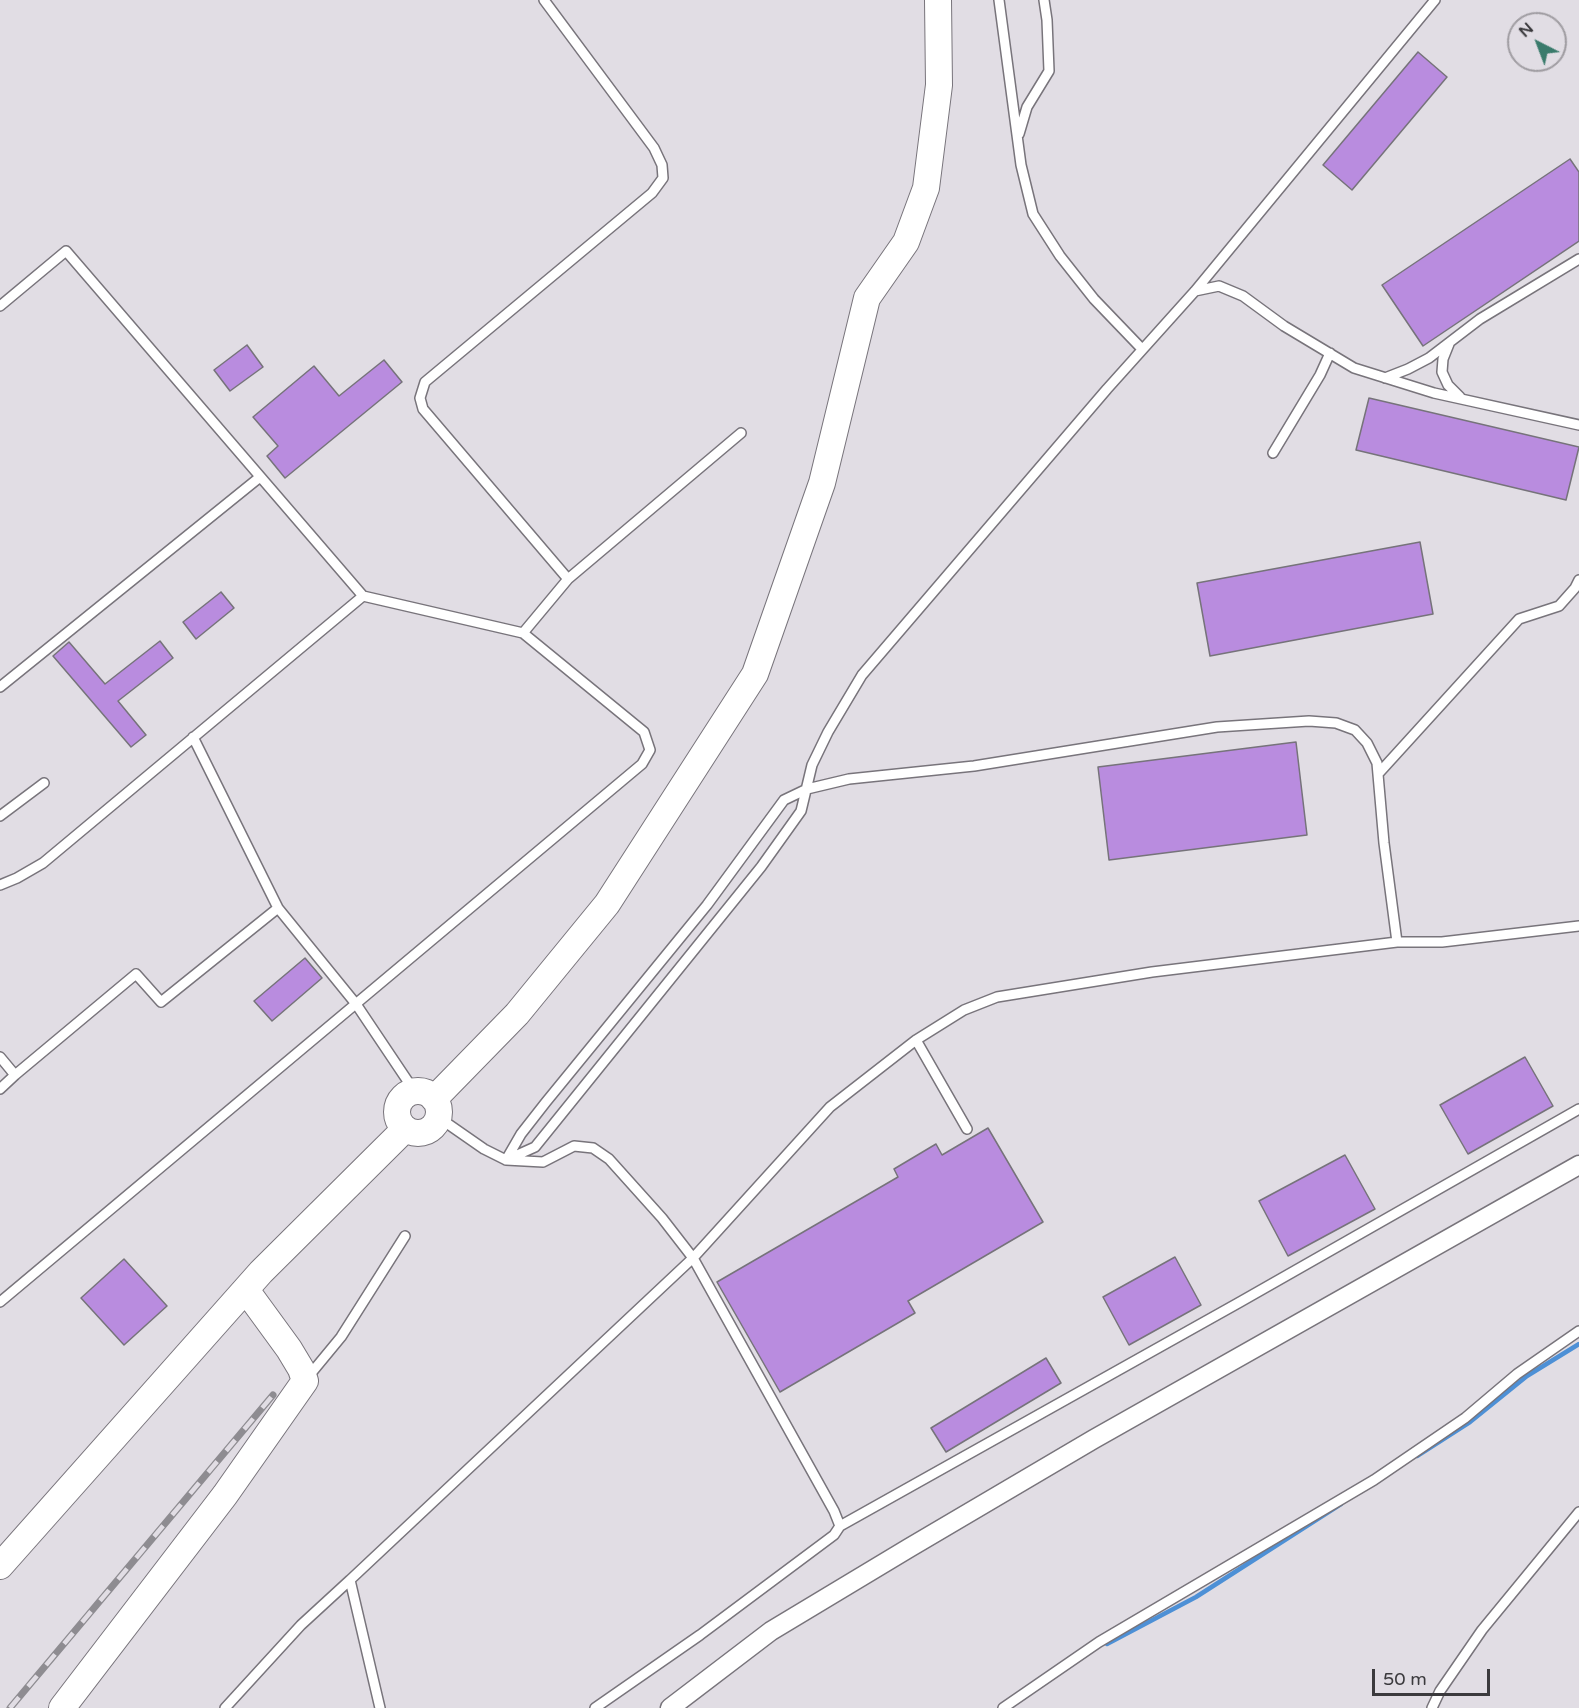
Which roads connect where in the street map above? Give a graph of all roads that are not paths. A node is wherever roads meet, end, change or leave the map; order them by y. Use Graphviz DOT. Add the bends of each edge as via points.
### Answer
graph roads {
  1 [pos="544,0"];
  2 [pos="938,0"];
  3 [pos="999,0"];
  4 [pos="1044,0"];
  5 [pos="1435,0"];
  6 [pos="1018,139"];
  7 [pos="1579,259"];
  8 [pos="1194,291"];
  9 [pos="0,306"];
  10 [pos="1450,341"];
  11 [pos="1142,349"];
  12 [pos="1330,354"];
  13 [pos="1385,378"];
  14 [pos="1460,397"];
  15 [pos="1579,425"];
  16 [pos="741,433"];
  17 [pos="1273,453"];
  18 [pos="260,477"];
  19 [pos="568,579"];
  20 [pos="1579,580"];
  21 [pos="363,596"];
  22 [pos="523,633"];
  23 [pos="0,687"];
  24 [pos="193,737"];
  25 [pos="1378,774"];
  26 [pos="44,783"];
  27 [pos="807,789"];
  28 [pos="0,816"];
  29 [pos="0,885"];
  30 [pos="278,908"];
  31 [pos="1579,926"];
  32 [pos="1397,942"];
  33 [pos="356,1004"];
  34 [pos="916,1040"];
  35 [pos="0,1057"];
  36 [pos="15,1075"];
  37 [pos="0,1089"];
  38 [pos="429,1103"];
  39 [pos="1579,1109"];
  40 [pos="405,1129"];
  41 [pos="966,1129"];
  42 [pos="506,1160"];
  43 [pos="1579,1165"];
  44 [pos="405,1236"];
  45 [pos="693,1258"];
  46 [pos="246,1290"];
  47 [pos="0,1302"];
  48 [pos="1579,1331"];
  49 [pos="307,1373"];
  50 [pos="1579,1512"];
  51 [pos="840,1526"];
  52 [pos="5,1557"];
  53 [pos="350,1580"];
  54 [pos="62,1708"];
  55 [pos="225,1708"];
  56 [pos="380,1708"];
  57 [pos="595,1708"];
  58 [pos="670,1708"];
  59 [pos="1003,1708"];
  60 [pos="1432,1708"];
  1 -- 19 [label="lane" via="654,148 663,178 652,194 425,382 420,398 423,409"];
  2 -- 38 [label="main road" via="939,85 926,188 906,242 867,298 822,483 755,674 607,904 517,1014"];
  3 -- 6 [label="lane"];
  4 -- 6 [label="lane" via="1049,71 1027,107"];
  5 -- 8 [label="lane"];
  6 -- 11 [label="lane" via="1033,214 1094,299"];
  7 -- 10 [label="lane"];
  8 -- 11 [label="lane"];
  8 -- 12 [label="lane" via="1219,286 1243,296"];
  9 -- 18 [label="lane" via="66,251"];
  10 -- 13 [label="lane" via="1408,369"];
  10 -- 14 [label="lane" via="1442,372"];
  11 -- 27 [label="lane" via="862,675 828,732"];
  12 -- 13 [label="lane" via="1354,368"];
  12 -- 17 [label="lane"];
  13 -- 14 [label="lane"];
  14 -- 15 [label="lane"];
  16 -- 19 [label="lane"];
  18 -- 21 [label="lane"];
  18 -- 23 [label="lane"];
  19 -- 22 [label="lane"];
  20 -- 25 [label="lane" via="1559,606 1519,620"];
  21 -- 22 [label="lane"];
  21 -- 24 [label="lane"];
  22 -- 33 [label="lane" via="644,732 650,750 642,764"];
  24 -- 29 [label="lane" via="43,862"];
  24 -- 30 [label="lane"];
  25 -- 27 [label="lane" via="1367,743 1355,730 1336,723 1309,721 1217,727 974,766 849,779"];
  25 -- 32 [label="lane"];
  26 -- 28 [label="lane"];
  27 -- 42 [label="lane" via="784,800 707,905 546,1101"];
  27 -- 42 [label="lane" via="801,811 761,867 536,1147"];
  30 -- 33 [label="lane"];
  30 -- 36 [label="lane" via="161,1002 136,974"];
  31 -- 32 [label="lane" via="1442,942"];
  32 -- 34 [label="lane" via="1152,972 998,997 964,1010"];
  33 -- 38 [label="lane"];
  33 -- 47 [label="lane"];
  34 -- 41 [label="lane"];
  34 -- 45 [label="lane" via="830,1107"];
  35 -- 36 [label="lane"];
  36 -- 37 [label="lane"];
  38 -- 40 [label="main road" via="431,1128 418,1133"];
  38 -- 40 [label="main road" via="403,1098 397,1110"];
  38 -- 42 [label="lane" via="483,1149"];
  39 -- 51 [label="lane"];
  40 -- 46 [label="main road"];
  42 -- 45 [label="lane" via="543,1162 574,1146 593,1148 609,1159"];
  43 -- 58 [label="street" via="909,1548 771,1631"];
  44 -- 49 [label="lane" via="341,1337"];
  45 -- 51 [label="lane"];
  45 -- 53 [label="lane"];
  46 -- 49 [label="main road"];
  46 -- 52 [label="main road"];
  48 -- 59 [label="lane" via="1517,1374 1465,1418 1374,1480 1099,1642"];
  49 -- 54 [label="main road" via="225,1495"];
  50 -- 60 [label="lane" via="1482,1630"];
  51 -- 57 [label="lane" via="834,1535 748,1600"];
  53 -- 55 [label="lane" via="301,1625"];
  53 -- 56 [label="lane"];
}
